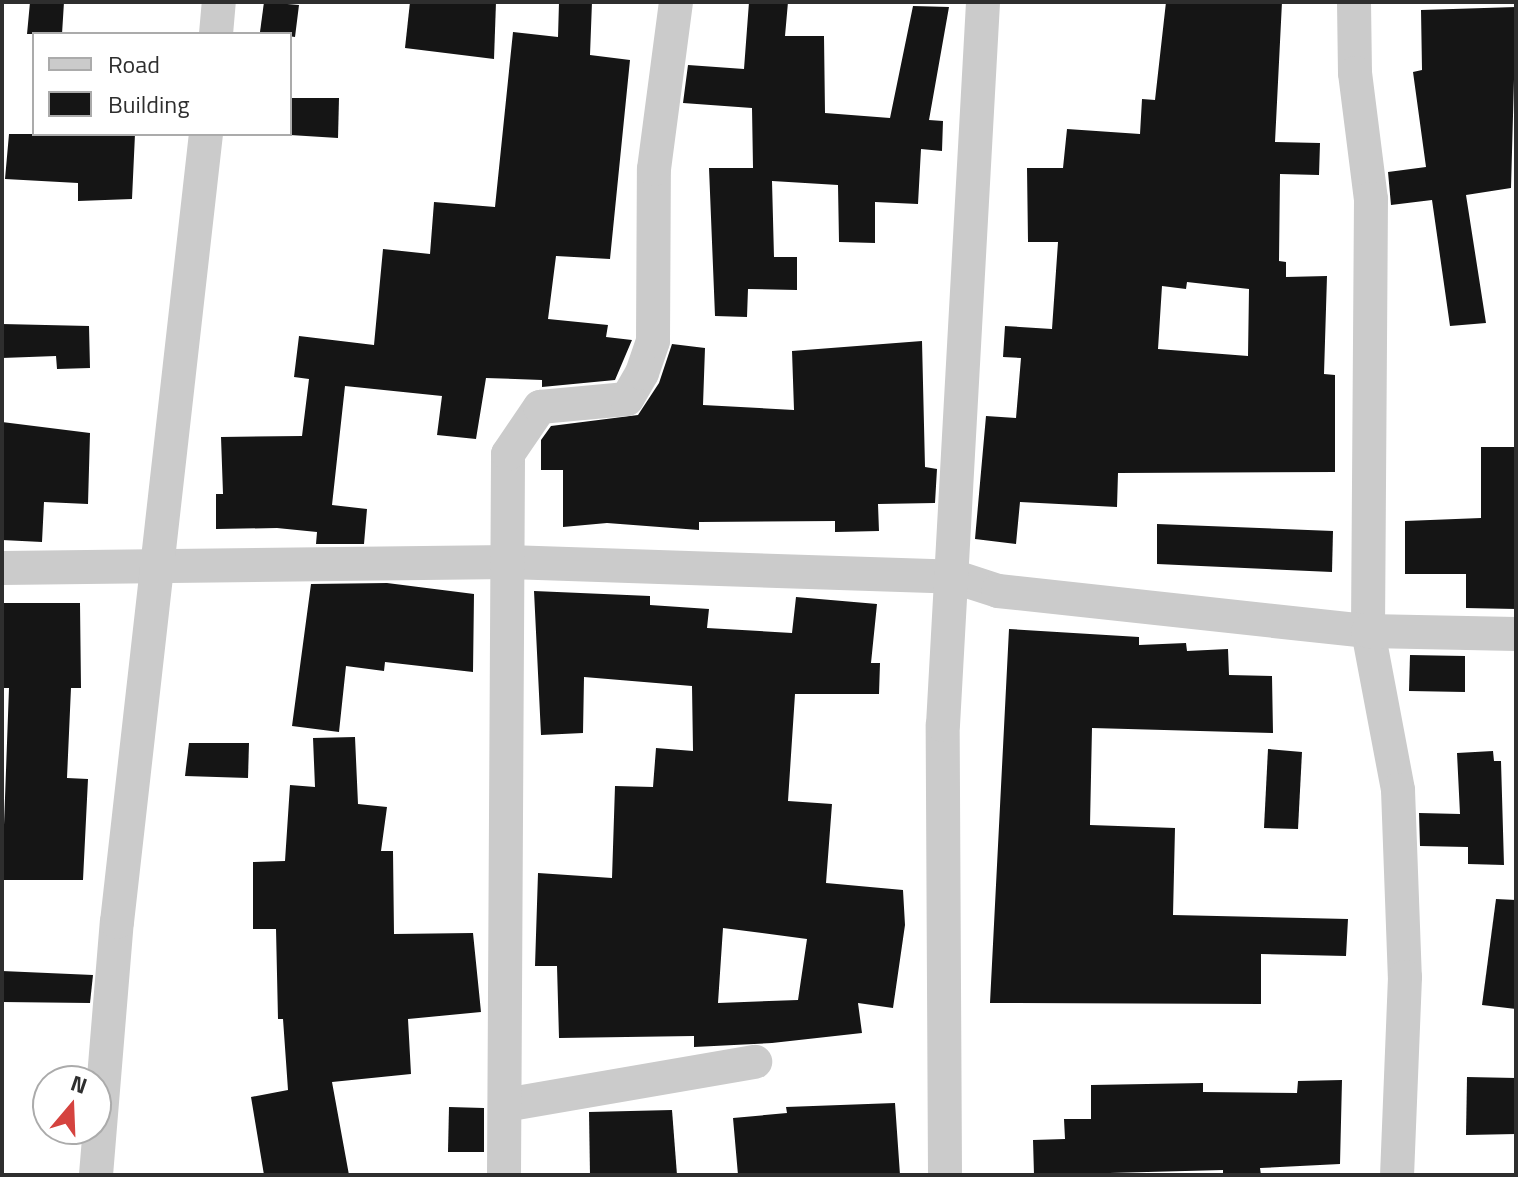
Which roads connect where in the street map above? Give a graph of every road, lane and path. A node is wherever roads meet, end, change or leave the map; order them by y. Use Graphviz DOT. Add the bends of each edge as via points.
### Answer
graph roads {
  1 [pos="219,2"];
  2 [pos="676,2"];
  3 [pos="983,2"];
  4 [pos="1354,2"];
  5 [pos="216,32"];
  6 [pos="206,136"];
  7 [pos="508,562"];
  8 [pos="2,568"];
  9 [pos="161,568"];
  10 [pos="955,577"];
  11 [pos="1368,631"];
  12 [pos="1516,634"];
  13 [pos="755,1062"];
  14 [pos="505,1105"];
  15 [pos="96,1175"];
  16 [pos="504,1175"];
  17 [pos="945,1175"];
  18 [pos="1397,1175"];
  1 -- 5 [label="street"];
  2 -- 7 [label="street" via="654,169 653,341 627,399 540,407 508,454"];
  3 -- 10 [label="street" via="960,347"];
  4 -- 11 [label="street" via="1355,73 1371,199"];
  6 -- 9 [label="street"];
  7 -- 9 [label="street"];
  7 -- 10 [label="street"];
  7 -- 14 [label="street"];
  8 -- 9 [label="street"];
  9 -- 15 [label="street" via="117,922"];
  10 -- 11 [label="street" via="998,591"];
  10 -- 17 [label="street" via="943,725"];
  11 -- 12 [label="street"];
  11 -- 18 [label="street" via="1398,790 1405,977"];
  13 -- 14 [label="street"];
  14 -- 16 [label="street"];
}
